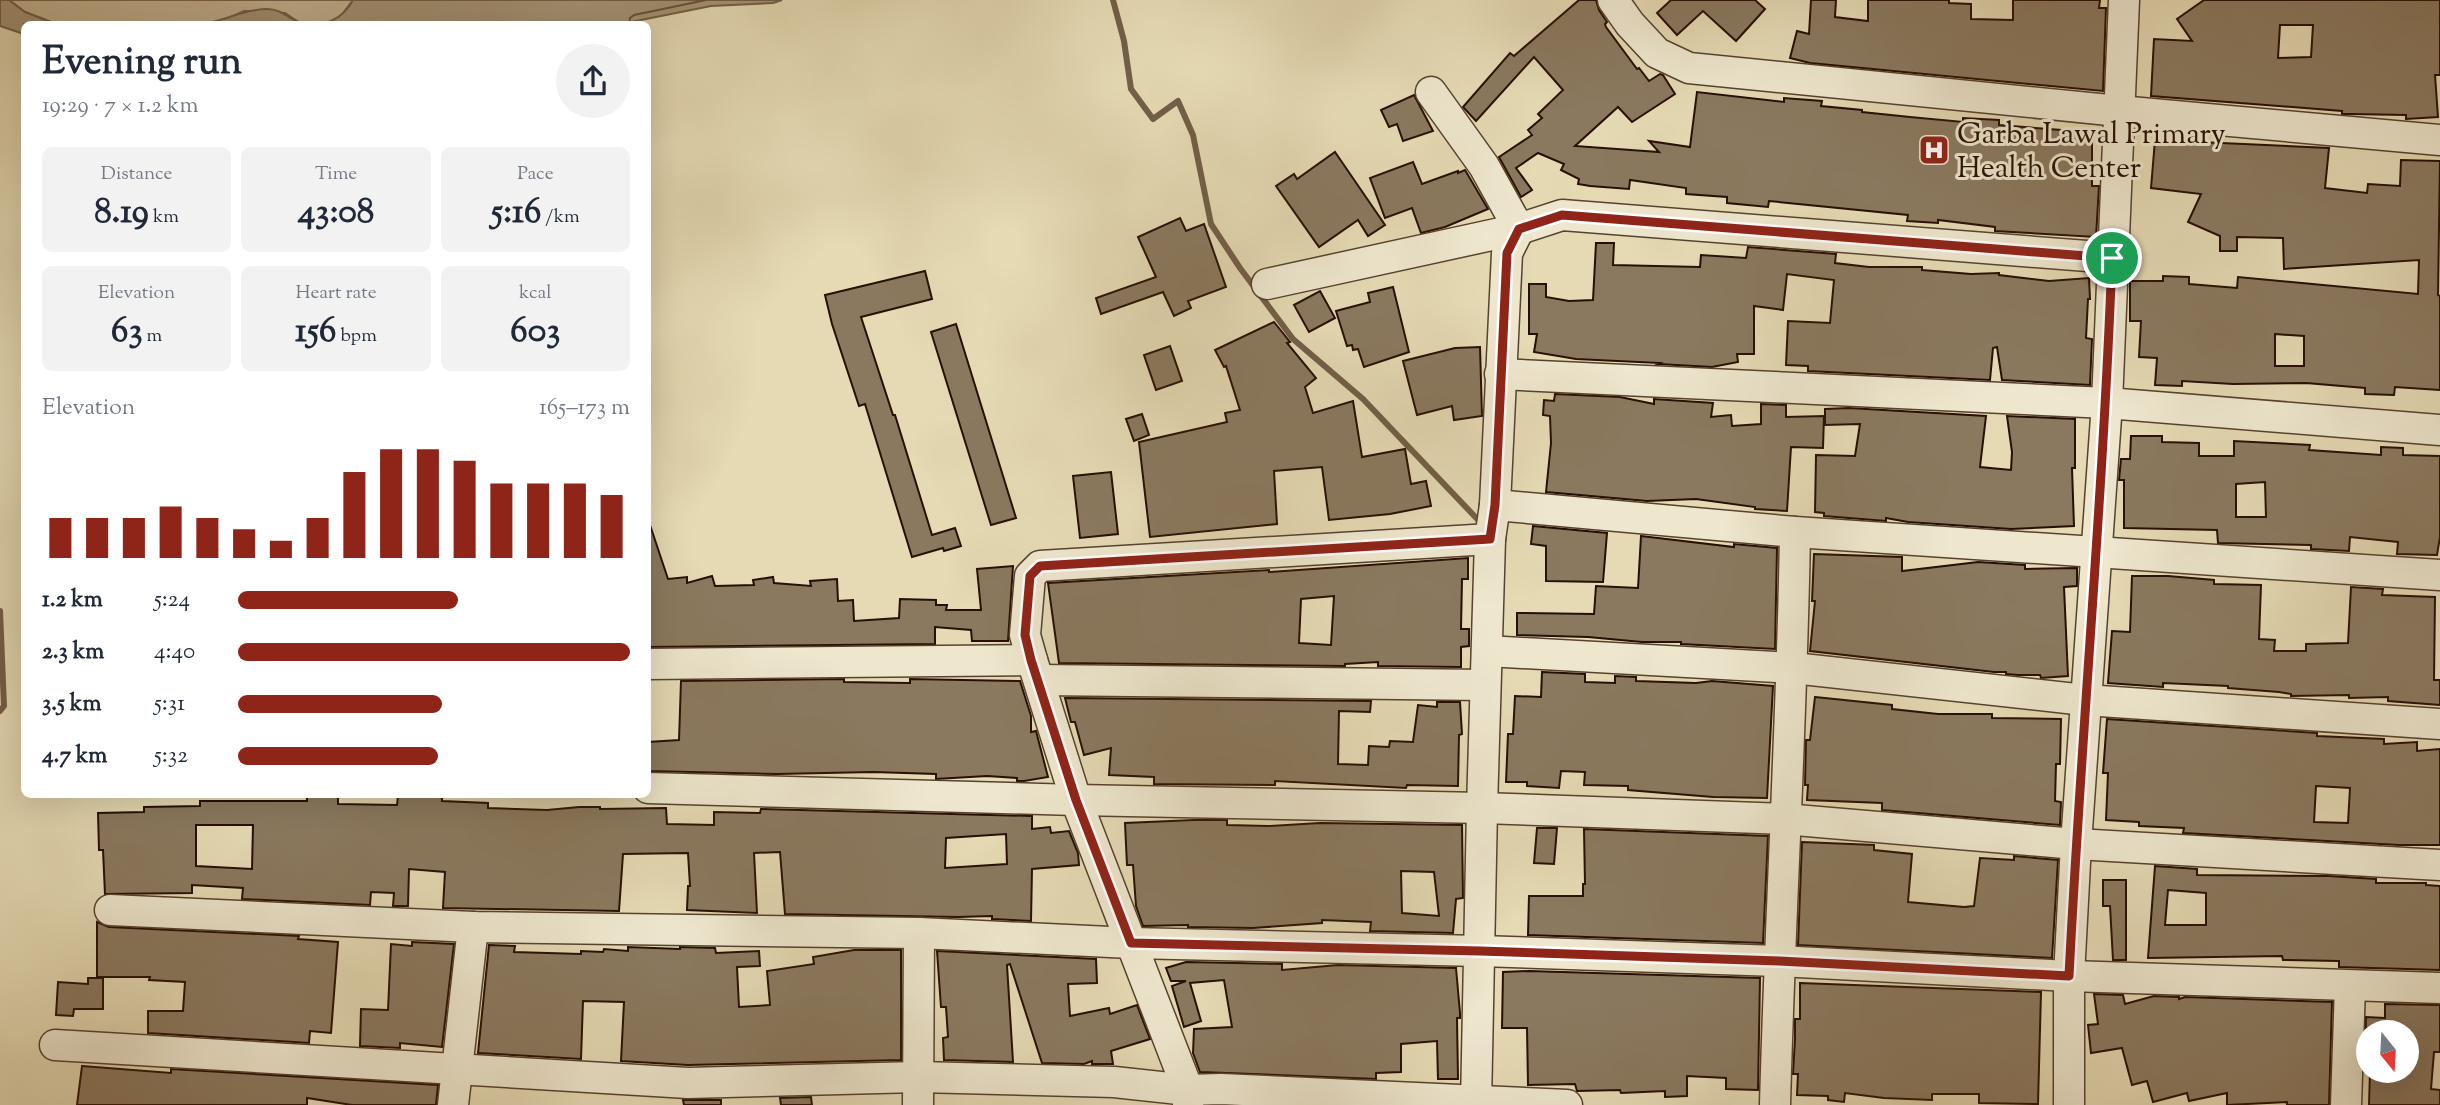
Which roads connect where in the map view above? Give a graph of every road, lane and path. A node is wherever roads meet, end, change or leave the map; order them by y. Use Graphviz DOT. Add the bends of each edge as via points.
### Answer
graph roads {
  1 [pos="1613,0"];
  2 [pos="2124,0"];
  3 [pos="1431,92"];
  4 [pos="2119,111"];
  5 [pos="2440,140"];
  6 [pos="1519,229"];
  7 [pos="2112,258"];
  8 [pos="1267,284"];
  9 [pos="1500,374"];
  10 [pos="2106,403"];
  11 [pos="2440,430"];
  12 [pos="1495,505"];
  13 [pos="1795,532"];
  14 [pos="1490,539"];
  15 [pos="2095,553"];
  16 [pos="2440,575"];
  17 [pos="1487,651"];
  18 [pos="651,664"];
  19 [pos="1793,668"];
  20 [pos="1035,670"];
  21 [pos="1485,685"];
  22 [pos="2085,700"];
  23 [pos="2440,724"];
  24 [pos="651,788"];
  25 [pos="1076,800"];
  26 [pos="1482,808"];
  27 [pos="1784,819"];
  28 [pos="2076,844"];
  29 [pos="2440,865"];
  30 [pos="110,910"];
  31 [pos="473,927"];
  32 [pos="919,933"];
  33 [pos="1131,943"];
  34 [pos="1480,951"];
  35 [pos="1779,961"];
  36 [pos="2069,976"];
  37 [pos="2350,986"];
  38 [pos="2440,988"];
  39 [pos="55,1045"];
  40 [pos="458,1070"];
  41 [pos="918,1091"];
  42 [pos="1188,1097"];
  43 [pos="1476,1104"];
  44 [pos="453,1105"];
  45 [pos="1567,1105"];
  46 [pos="1775,1105"];
  47 [pos="2069,1105"];
  48 [pos="2346,1105"];
  1 -- 4 [label="street" via="1657,53 1689,68"];
  2 -- 4 [label="street"];
  3 -- 6 [label="street" via="1484,166"];
  4 -- 5 [label="street"];
  4 -- 7 [label="street"];
  6 -- 7 [label="street" via="1562,215"];
  6 -- 8 [label="street"];
  6 -- 9 [label="street" via="1507,253"];
  7 -- 10 [label="street"];
  9 -- 10 [label="street"];
  9 -- 12 [label="street"];
  10 -- 11 [label="street"];
  10 -- 15 [label="street"];
  12 -- 13 [label="street"];
  12 -- 14 [label="street"];
  13 -- 15 [label="street"];
  13 -- 19 [label="street"];
  14 -- 17 [label="street"];
  14 -- 20 [label="street" via="1040,566 1030,576 1025,635"];
  15 -- 16 [label="street"];
  15 -- 22 [label="street"];
  17 -- 19 [label="street"];
  17 -- 21 [label="street"];
  18 -- 20 [label="street"];
  19 -- 22 [label="street"];
  19 -- 27 [label="street"];
  20 -- 21 [label="street"];
  20 -- 25 [label="street"];
  21 -- 26 [label="street"];
  22 -- 23 [label="street"];
  22 -- 28 [label="street"];
  24 -- 25 [label="street"];
  25 -- 26 [label="street"];
  25 -- 33 [label="street"];
  26 -- 27 [label="street"];
  26 -- 34 [label="street"];
  27 -- 28 [label="street"];
  27 -- 35 [label="street"];
  28 -- 29 [label="street"];
  28 -- 36 [label="street"];
  30 -- 31 [label="street"];
  31 -- 32 [label="street"];
  31 -- 40 [label="street"];
  32 -- 33 [label="street"];
  32 -- 41 [label="street"];
  33 -- 34 [label="street"];
  33 -- 42 [label="street"];
  34 -- 35 [label="street"];
  34 -- 43 [label="street"];
  35 -- 36 [label="street"];
  35 -- 46 [label="street"];
  36 -- 37 [label="street"];
  36 -- 47 [label="street"];
  37 -- 38 [label="street"];
  37 -- 48 [label="street"];
  39 -- 40 [label="street"];
  40 -- 41 [label="street"];
  40 -- 44 [label="street"];
  41 -- 42 [label="street" via="1114,1082"];
  42 -- 43 [label="street" via="1221,1089"];
  43 -- 45 [label="street"];
}
